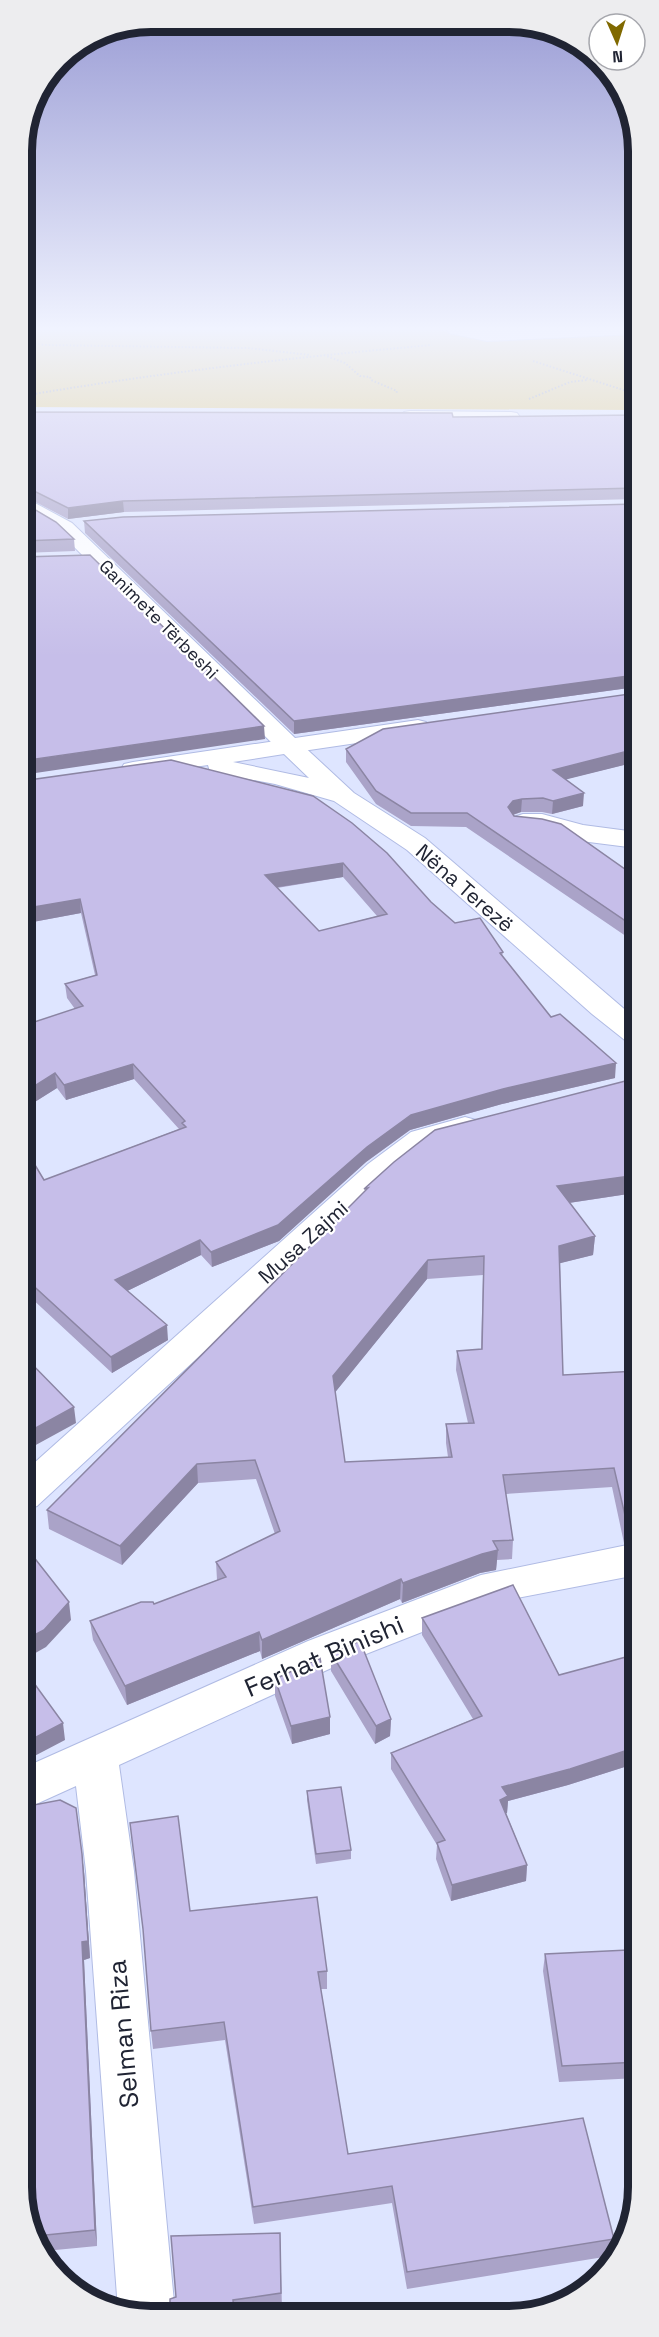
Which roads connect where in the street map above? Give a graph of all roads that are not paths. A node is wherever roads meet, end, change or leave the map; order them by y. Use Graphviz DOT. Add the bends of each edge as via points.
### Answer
graph roads {
  1 [pos="32,508"];
  2 [pos="89,524"];
  3 [pos="65,527"];
  4 [pos="98,558"];
  5 [pos="65,560"];
  6 [pos="439,724"];
  7 [pos="289,746"];
  8 [pos="181,761"];
  9 [pos="107,772"];
  10 [pos="345,798"];
  11 [pos="522,822"];
  12 [pos="628,839"];
  13 [pos="628,1028"];
  14 [pos="491,1120"];
  15 [pos="32,1488"];
  16 [pos="627,1561"];
  17 [pos="95,1755"];
  18 [pos="32,1786"];
  19 [pos="146,2305"];
  1 -- 3 [label="street, Ganimete Tërbeshi"];
  2 -- 3 [label="street"];
  3 -- 4 [label="street, Ganimete Tërbeshi"];
  4 -- 5 [label="street"];
  4 -- 7 [label="street, Ganimete Tërbeshi"];
  6 -- 7 [label="street"];
  7 -- 8 [label="street"];
  7 -- 10 [label="street, Nëna Terezë"];
  8 -- 9 [label="street"];
  8 -- 10 [label="street" via="258,772"];
  10 -- 13 [label="street, Nëna Terezë" via="416,844"];
  11 -- 12 [label="street" via="542,822 581,833"];
  14 -- 15 [label="street, Musa Zajmi" via="422,1139 380,1171"];
  16 -- 17 [label="street, Ferhat Binishi" via="496,1586 323,1653"];
  17 -- 18 [label="street, Ferhat Binishi"];
  17 -- 19 [label="street, Selman Riza" via="110,1871"];
}
